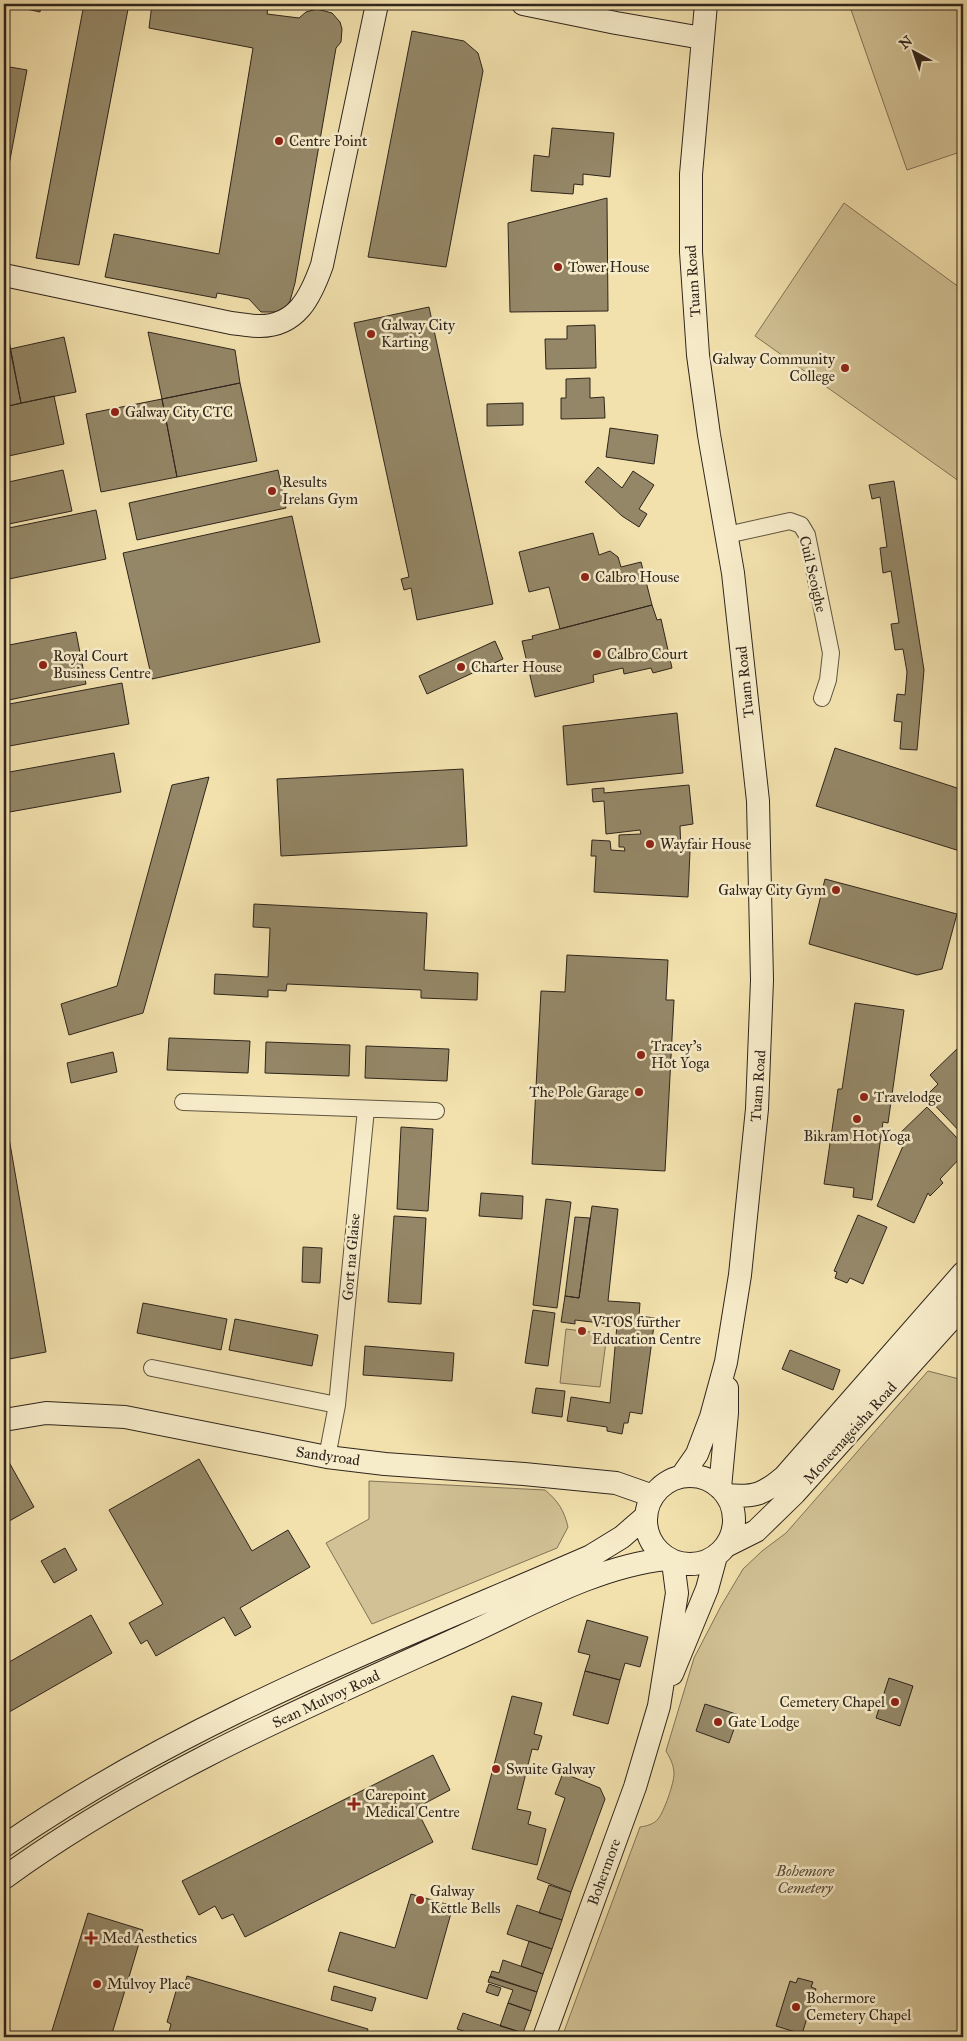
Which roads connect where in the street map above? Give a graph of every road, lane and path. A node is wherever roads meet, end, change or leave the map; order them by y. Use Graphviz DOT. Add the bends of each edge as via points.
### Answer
graph roads {
  1 [pos="377,4"];
  2 [pos="523,4"];
  3 [pos="706,4"];
  4 [pos="702,38"];
  5 [pos="4,275"];
  6 [pos="727,535"];
  7 [pos="822,698"];
  8 [pos="182,1102"];
  9 [pos="366,1108"];
  10 [pos="436,1111"];
  11 [pos="963,1273"];
  12 [pos="963,1306"];
  13 [pos="726,1362"];
  14 [pos="152,1368"];
  15 [pos="337,1405"];
  16 [pos="4,1420"];
  17 [pos="328,1457"];
  18 [pos="681,1477"];
  19 [pos="723,1492"];
  20 [pos="653,1496"];
  21 [pos="645,1517"];
  22 [pos="721,1551"];
  23 [pos="670,1560"];
  24 [pos="659,1706"];
  25 [pos="4,1846"];
  26 [pos="4,1878"];
  27 [pos="544,2037"];
  1 -- 5 [label="main road" via="322,265 312,293 296,314 282,322 259,327"];
  2 -- 4 [label="main road"];
  3 -- 4 [label="main road, Tuam Road"];
  4 -- 6 [label="main road, Tuam Road" via="691,174 691,252 698,355"];
  6 -- 7 [label="street, Cuil Seoighe" via="790,521 801,525 807,534 831,653"];
  6 -- 13 [label="main road, Tuam Road" via="758,801 762,980 751,1178"];
  8 -- 9 [label="street"];
  9 -- 10 [label="street"];
  9 -- 15 [label="street, Gort na Glaise"];
  11 -- 19 [label="main road, Moneenageisha Road" via="785,1476 769,1490 742,1496"];
  12 -- 22 [label="main road, Moneenageisha Road" via="790,1499 756,1531"];
  13 -- 18 [label="main road, Tuam Road" via="697,1454"];
  13 -- 19 [label="main road, Tuam Road"];
  14 -- 15 [label="street"];
  15 -- 17 [label="street, Gort na Glaise"];
  16 -- 17 [label="main road, Sandyroad" via="46,1413 125,1417"];
  17 -- 20 [label="main road, Sandyroad" via="616,1483"];
  18 -- 19 [label="main road" via="704,1479"];
  18 -- 20 [label="main road" via="670,1480"];
  19 -- 22 [label="main road" via="734,1520 730,1538"];
  20 -- 21 [label="main road"];
  21 -- 23 [label="main road" via="648,1537 654,1547"];
  21 -- 25 [label="main road, Sean Mulvoy Road" via="622,1537 591,1556 273,1693 143,1760"];
  22 -- 23 [label="main road" via="696,1565"];
  22 -- 24 [label="main road, Bohermore"];
  23 -- 24 [label="main road, Bohermore" via="677,1593"];
  23 -- 26 [label="main road, Sean Mulvoy Road" via="648,1560 613,1570 554,1594 228,1745 117,1805"];
  24 -- 27 [label="main road, Bohermore" via="635,1786"];
}
